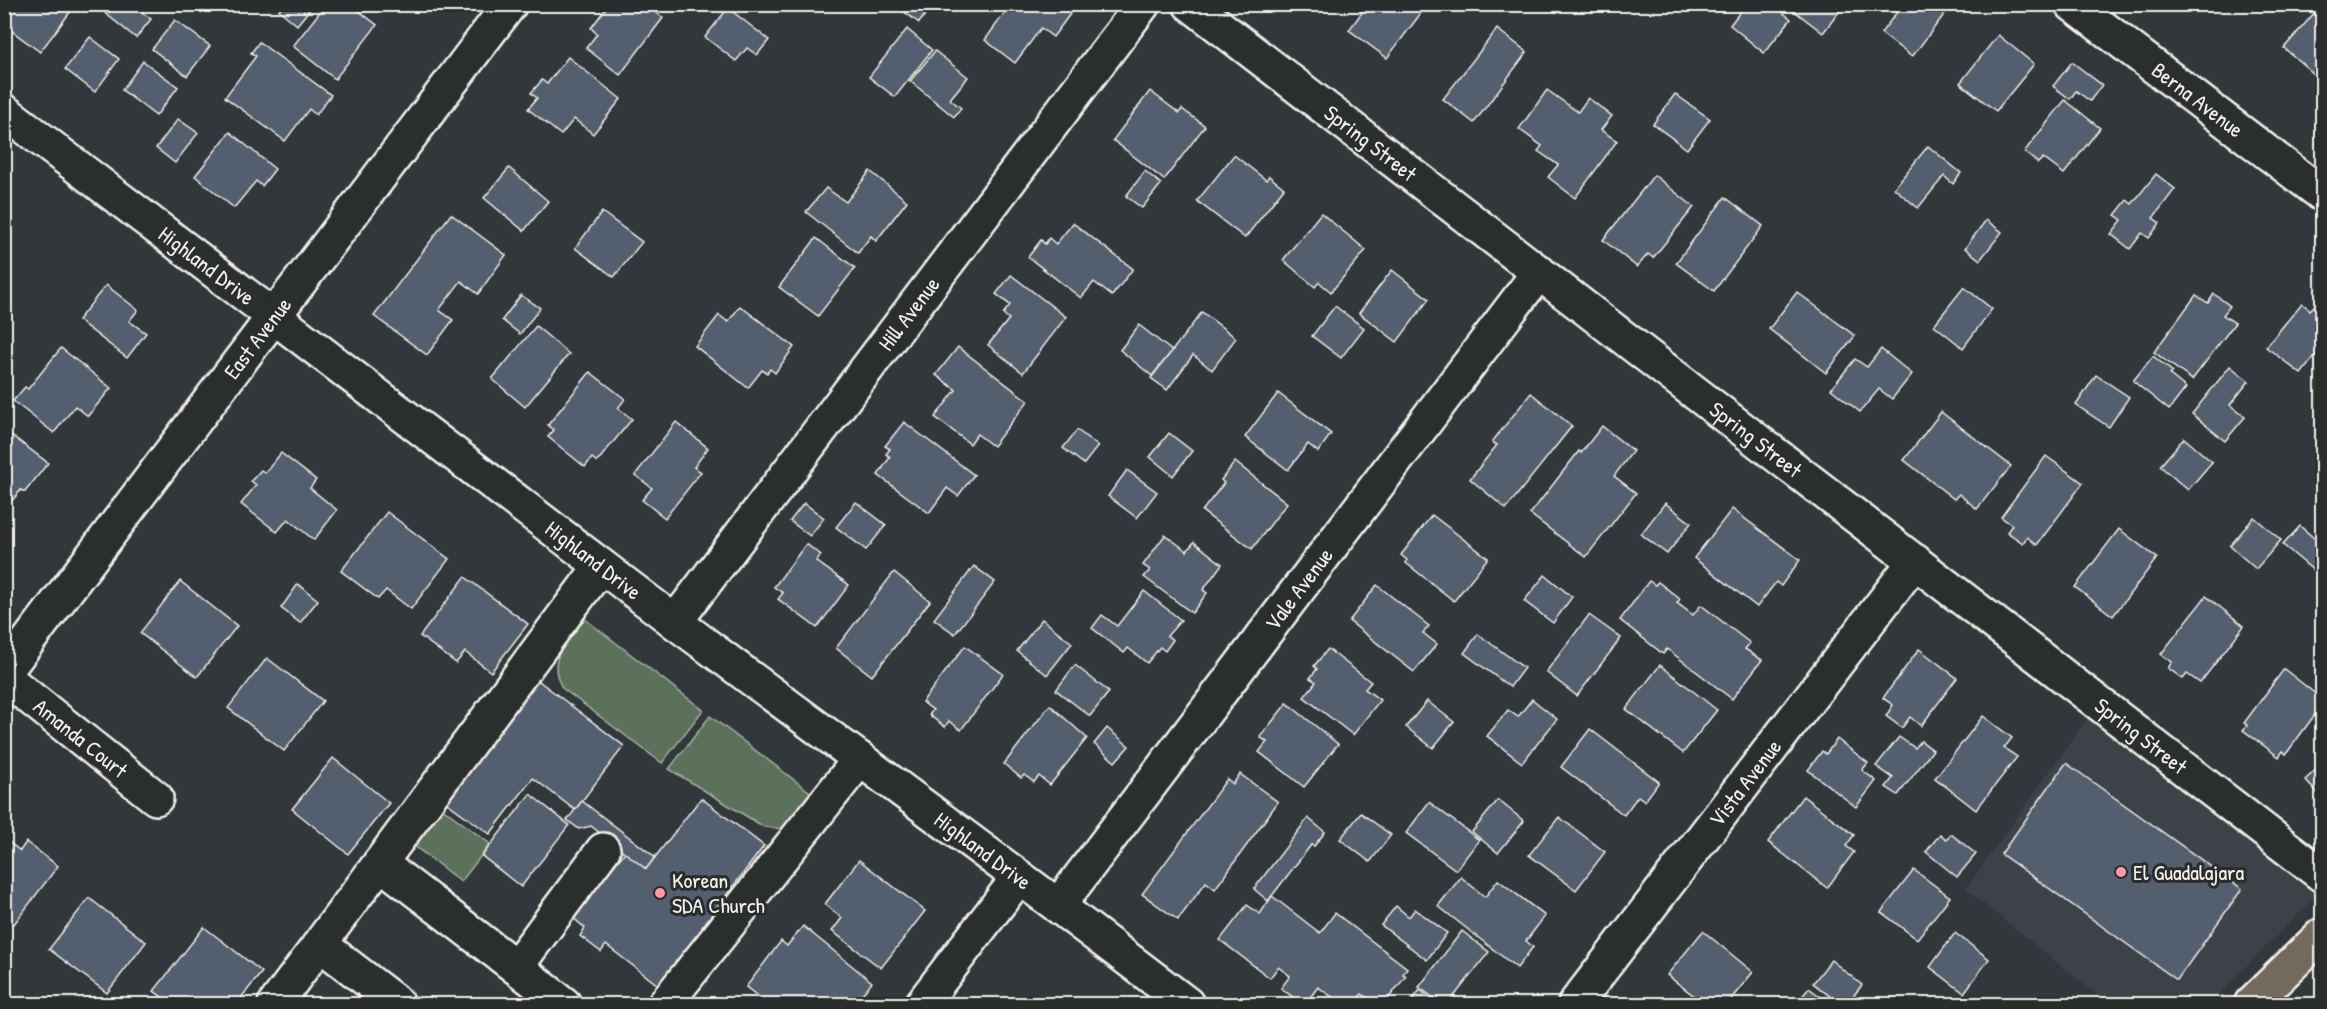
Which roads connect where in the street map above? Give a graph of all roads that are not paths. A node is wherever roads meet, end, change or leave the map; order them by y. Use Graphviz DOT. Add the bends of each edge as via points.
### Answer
graph roads {
  1 [pos="510,4"];
  2 [pos="1143,4"];
  3 [pos="1190,4"];
  4 [pos="2072,4"];
  5 [pos="4,111"];
  6 [pos="2322,194"];
  7 [pos="1539,272"];
  8 [pos="273,317"];
  9 [pos="1915,561"];
  10 [pos="601,566"];
  11 [pos="675,622"];
  12 [pos="4,675"];
  13 [pos="860,759"];
  14 [pos="156,798"];
  15 [pos="603,850"];
  16 [pos="380,863"];
  17 [pos="2322,875"];
  18 [pos="1019,877"];
  19 [pos="1058,906"];
  20 [pos="2322,935"];
  21 [pos="320,944"];
  22 [pos="516,967"];
  23 [pos="275,1005"];
  24 [pos="398,1005"];
  25 [pos="564,1005"];
  26 [pos="665,1005"];
  27 [pos="922,1005"];
  28 [pos="1187,1005"];
  29 [pos="1575,1005"];
  30 [pos="2251,1005"];
  1 -- 8 [label="street, East Avenue"];
  2 -- 11 [label="street, Hill Avenue"];
  3 -- 7 [label="street, Spring Street"];
  4 -- 6 [label="street, Berna Avenue"];
  5 -- 8 [label="street, Highland Drive"];
  7 -- 9 [label="street, Spring Street"];
  7 -- 19 [label="street, Vale Avenue"];
  8 -- 10 [label="street, Highland Drive"];
  8 -- 12 [label="street, East Avenue"];
  9 -- 17 [label="street, Spring Street"];
  9 -- 29 [label="street, Vista Avenue"];
  10 -- 11 [label="street, Highland Drive"];
  10 -- 16 [label="street"];
  11 -- 13 [label="street, Highland Drive"];
  12 -- 14 [label="street, Amanda Court"];
  13 -- 18 [label="street, Highland Drive"];
  13 -- 26 [label="street"];
  15 -- 22 [label="street"];
  16 -- 21 [label="street"];
  16 -- 22 [label="street"];
  18 -- 19 [label="street, Highland Drive"];
  18 -- 27 [label="street"];
  19 -- 28 [label="street, Highland Drive"];
  20 -- 30 [label="main road"];
  21 -- 23 [label="street"];
  21 -- 24 [label="street"];
  22 -- 25 [label="street"];
}
